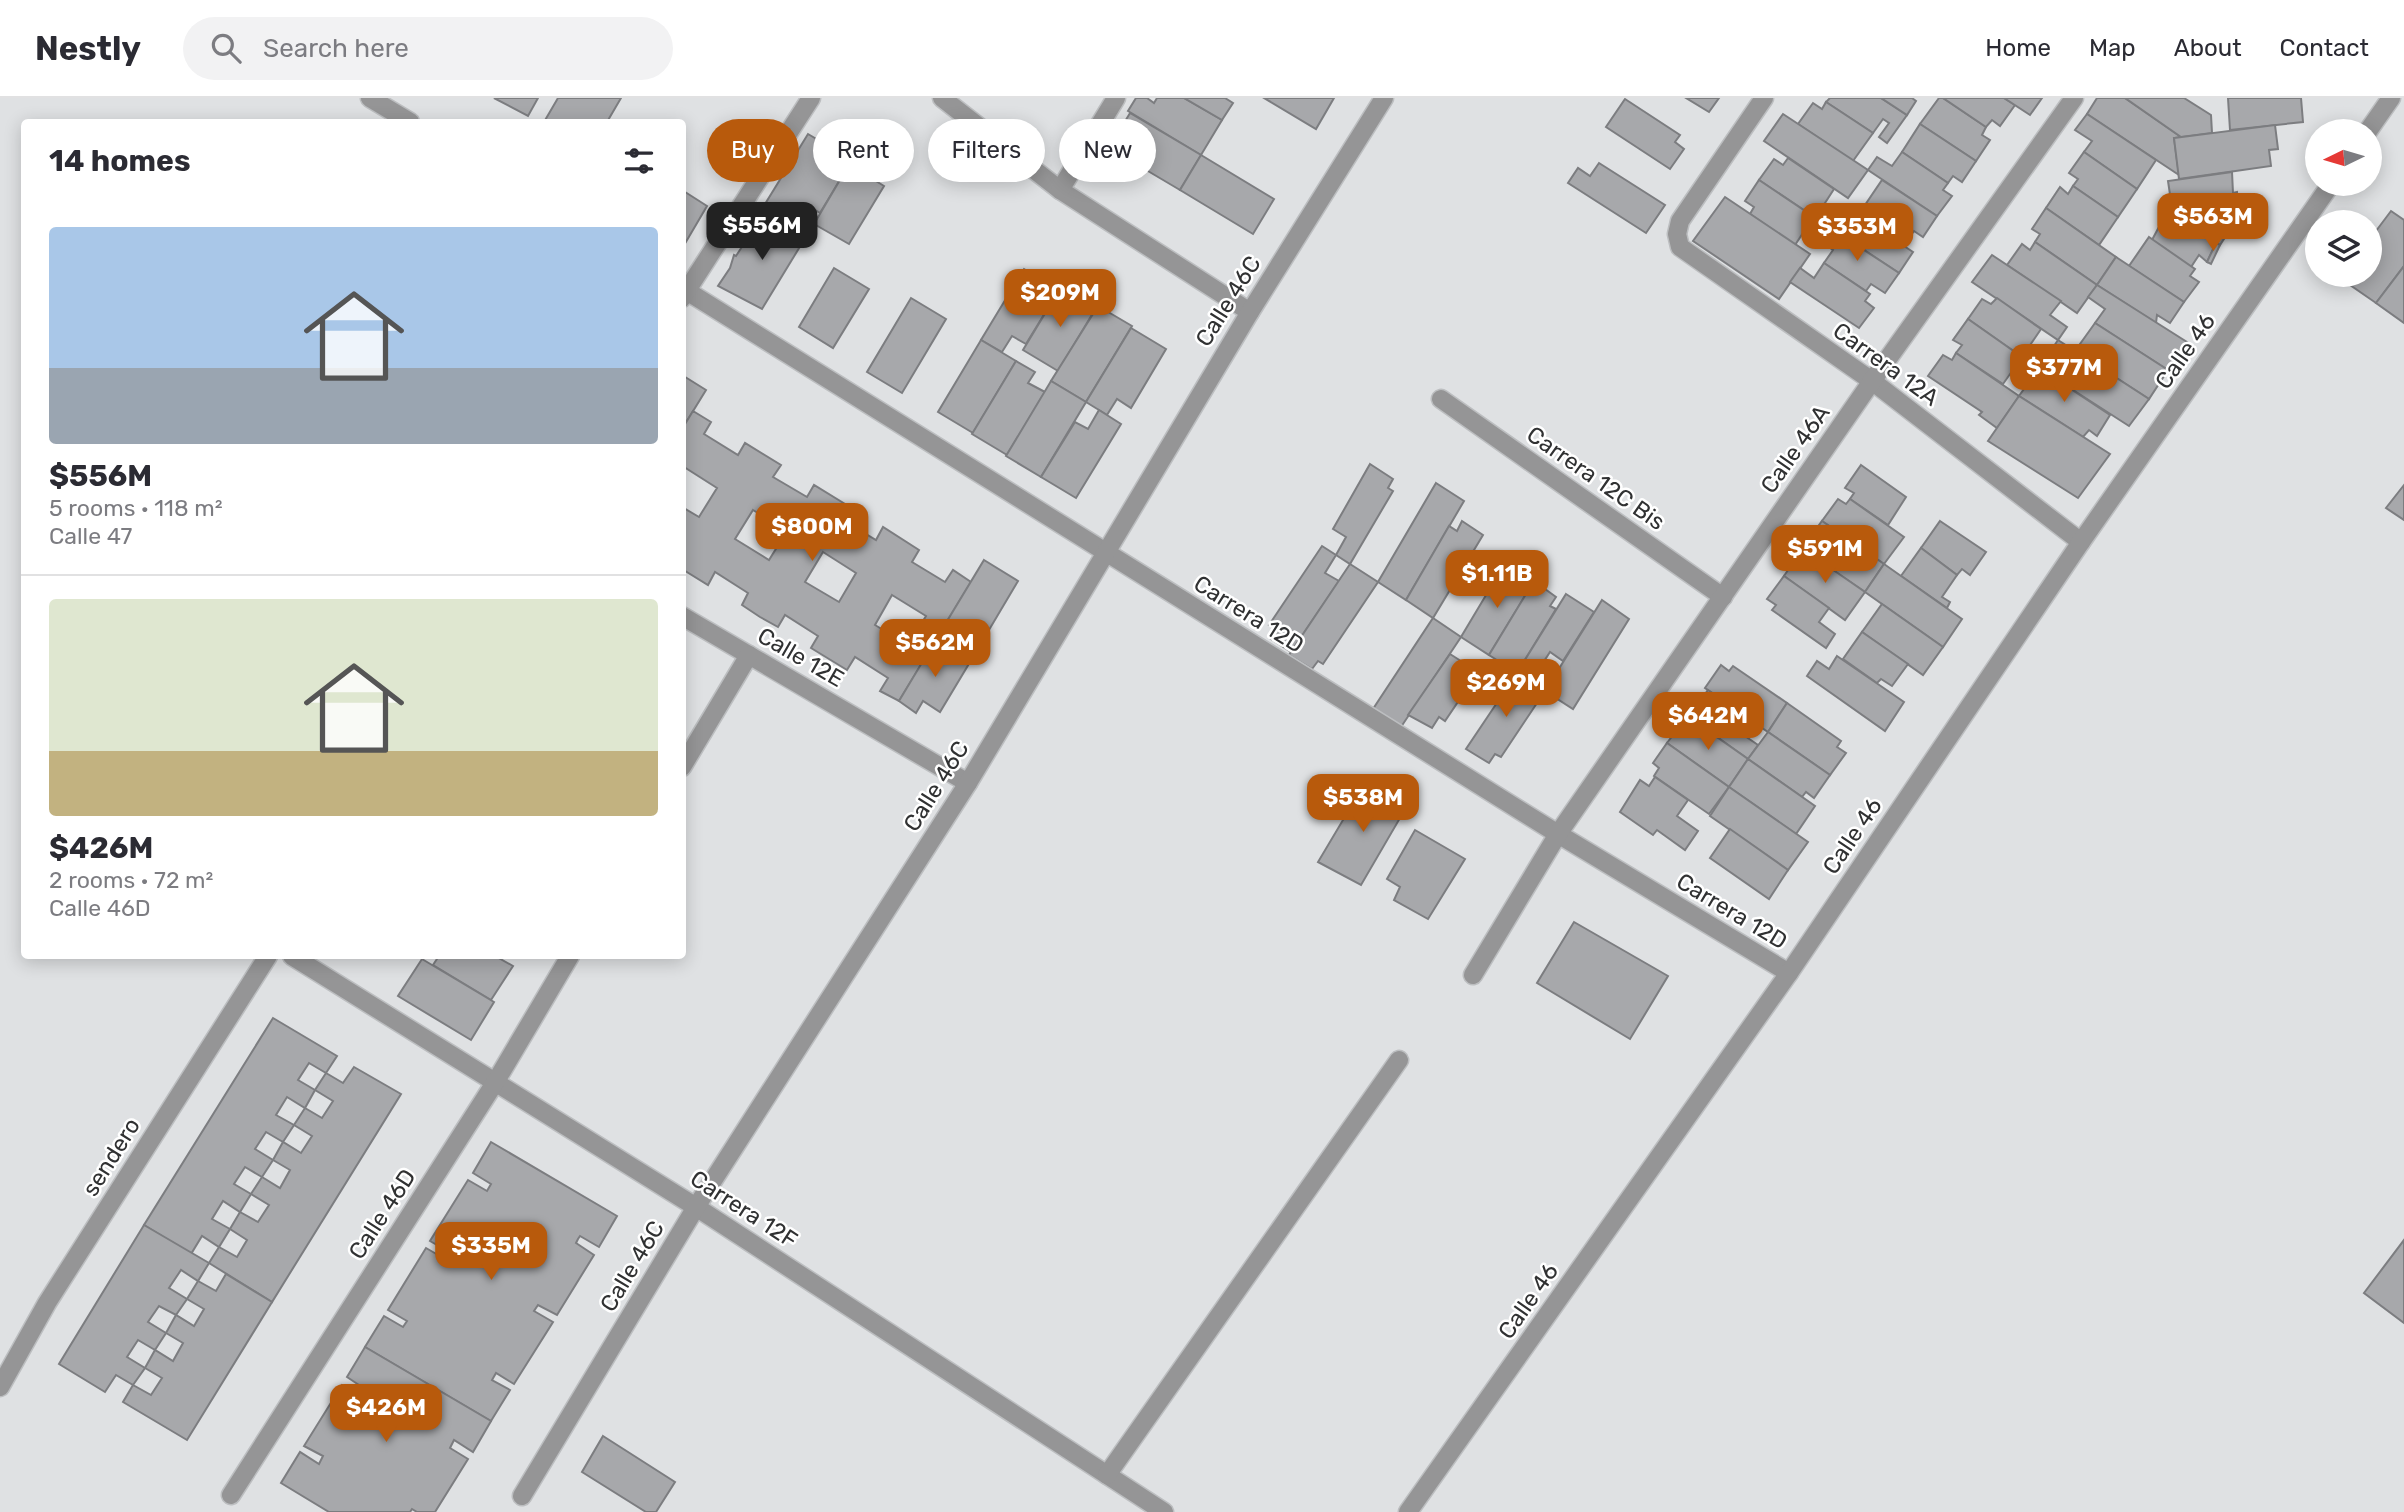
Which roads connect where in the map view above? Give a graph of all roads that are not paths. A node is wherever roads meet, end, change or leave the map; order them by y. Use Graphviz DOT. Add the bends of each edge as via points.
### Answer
graph roads {
  1 [pos="370,98"];
  2 [pos="811,98"];
  3 [pos="942,98"];
  4 [pos="1116,98"];
  5 [pos="1384,98"];
  6 [pos="1765,98"];
  7 [pos="2074,98"];
  8 [pos="2391,98"];
  9 [pos="405,119"];
  10 [pos="2376,119"];
  11 [pos="1060,190"];
  12 [pos="2323,196"];
  13 [pos="686,289"];
  14 [pos="686,293"];
  15 [pos="1250,312"];
  16 [pos="1872,381"];
  17 [pos="1441,399"];
  18 [pos="2081,542"];
  19 [pos="1104,553"];
  20 [pos="1723,597"];
  21 [pos="686,618"];
  22 [pos="749,655"];
  23 [pos="686,760"];
  24 [pos="968,783"];
  25 [pos="1558,834"];
  26 [pos="266,959"];
  27 [pos="297,959"];
  28 [pos="568,959"];
  29 [pos="1789,974"];
  30 [pos="1473,975"];
  31 [pos="1399,1060"];
  32 [pos="496,1081"];
  33 [pos="696,1207"];
  34 [pos="0,1387"];
  35 [pos="1107,1475"];
  36 [pos="231,1495"];
  37 [pos="522,1496"];
  38 [pos="1164,1512"];
  39 [pos="1408,1512"];
  1 -- 9 [label="street"];
  2 -- 13 [label="street"];
  3 -- 11 [label="street"];
  4 -- 11 [label="street"];
  5 -- 15 [label="street, Calle 46C"];
  6 -- 16 [label="street, Carrera 12A" via="1680,221 1680,247"];
  7 -- 16 [label="street, Calle 46A"];
  8 -- 10 [label="street"];
  11 -- 15 [label="street"];
  12 -- 18 [label="street, Calle 46"];
  14 -- 19 [label="street, Carrera 12D"];
  15 -- 19 [label="street, Calle 46C"];
  16 -- 18 [label="street, Carrera 12A"];
  16 -- 20 [label="street, Calle 46A"];
  17 -- 20 [label="street, Carrera 12C Bis"];
  18 -- 29 [label="street, Calle 46"];
  19 -- 24 [label="street, Calle 46C"];
  19 -- 25 [label="street, Carrera 12D"];
  20 -- 25 [label="street, Calle 46A"];
  21 -- 22 [label="street, Calle 12E"];
  22 -- 23 [label="street"];
  22 -- 24 [label="street, Calle 12E"];
  24 -- 33 [label="street, Calle 46C"];
  25 -- 29 [label="street, Carrera 12D"];
  25 -- 30 [label="street, Calle 46A"];
  26 -- 34 [label="street, sendero" via="47,1303"];
  27 -- 32 [label="street, Carrera 12F"];
  28 -- 32 [label="street, Calle 46D"];
  29 -- 39 [label="street, Calle 46"];
  31 -- 35 [label="street"];
  32 -- 33 [label="street, Carrera 12F"];
  32 -- 36 [label="street, Calle 46D"];
  33 -- 35 [label="street, Carrera 12F"];
  33 -- 37 [label="street, Calle 46C"];
  35 -- 38 [label="street, Carrera 12F"];
}
